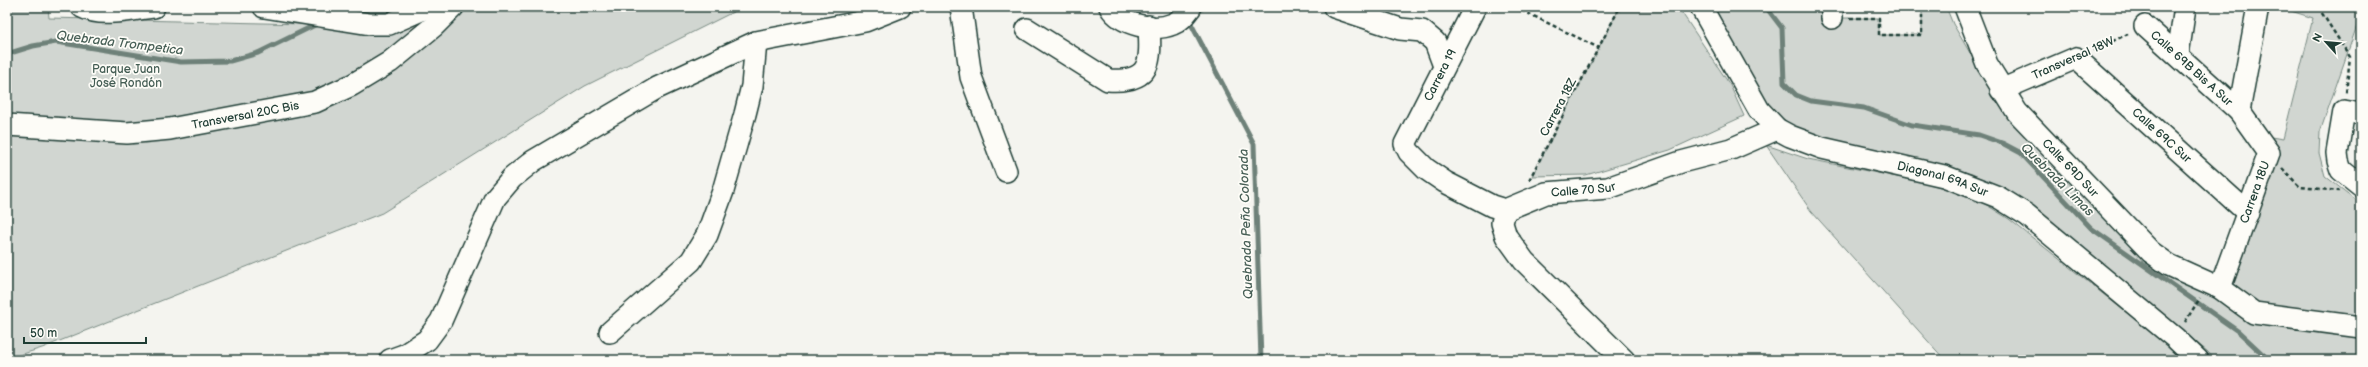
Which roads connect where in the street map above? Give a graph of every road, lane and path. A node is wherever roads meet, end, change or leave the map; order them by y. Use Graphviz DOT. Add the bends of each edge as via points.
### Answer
graph roads {
  1 [pos="154,7"];
  2 [pos="264,7"];
  3 [pos="353,7"];
  4 [pos="428,7"];
  5 [pos="453,7"];
  6 [pos="900,7"];
  7 [pos="961,7"];
  8 [pos="1110,7"];
  9 [pos="1334,7"];
  10 [pos="1475,7"];
  11 [pos="1515,7"];
  12 [pos="1620,7"];
  13 [pos="1701,7"];
  14 [pos="1922,7"];
  15 [pos="1965,7"];
  16 [pos="2185,7"];
  17 [pos="2258,7"];
  18 [pos="2318,7"];
  19 [pos="92,9"];
  20 [pos="1832,12"];
  21 [pos="320,13"];
  22 [pos="1186,13"];
  23 [pos="1149,26"];
  24 [pos="2145,26"];
  25 [pos="1027,29"];
  26 [pos="756,42"];
  27 [pos="1599,48"];
  28 [pos="2178,55"];
  29 [pos="2076,58"];
  30 [pos="1444,66"];
  31 [pos="2001,90"];
  32 [pos="2239,111"];
  33 [pos="2352,113"];
  34 [pos="7,125"];
  35 [pos="1777,129"];
  36 [pos="2269,153"];
  37 [pos="1006,171"];
  38 [pos="1527,182"];
  39 [pos="2361,186"];
  40 [pos="2340,191"];
  41 [pos="1505,210"];
  42 [pos="2248,213"];
  43 [pos="2212,291"];
  44 [pos="2191,312"];
  45 [pos="2361,327"];
  46 [pos="610,332"];
  47 [pos="390,360"];
  48 [pos="1624,360"];
  49 [pos="2198,360"];
  1 -- 19 [label="street"];
  2 -- 21 [label="street"];
  3 -- 21 [label="street"];
  4 -- 21 [label="street" via="390,24 357,23"];
  5 -- 34 [label="street, Transversal 20C Bis" via="390,62 352,85 315,102 177,128 135,132"];
  6 -- 26 [label="street" via="865,21"];
  7 -- 37 [label="street" via="971,77"];
  8 -- 23 [label="street" via="1122,19"];
  9 -- 30 [label="street" via="1400,29 1422,31 1435,42"];
  10 -- 30 [label="street, Carrera 19"];
  11 -- 27 [label="path"];
  12 -- 27 [label="path, Carrera 18Z"];
  13 -- 35 [label="street, Diagonal 69A Sur" via="1759,110"];
  14 -- 20 [label="path" via="1922,35 1879,35 1879,18"];
  15 -- 31 [label="street, Calle 69D Sur" via="1987,64"];
  16 -- 28 [label="street"];
  17 -- 32 [label="street"];
  18 -- 33 [label="path" via="2350,57"];
  22 -- 23 [label="street" via="1166,26"];
  23 -- 25 [label="street" via="1151,56 1147,68 1135,77 1121,81 1108,80"];
  24 -- 28 [label="street, Calle 69B Bis A Sur"];
  24 -- 29 [label="path, Transversal 18W"];
  26 -- 46 [label="street" via="747,108 723,191 707,235 691,262"];
  26 -- 47 [label="street" via="657,88 533,161 512,178 495,198 441,321 427,340 404,355"];
  27 -- 38 [label="path, Carrera 18Z"];
  28 -- 32 [label="street, Calle 69B Bis A Sur"];
  29 -- 31 [label="street, Transversal 18W"];
  29 -- 42 [label="street, Calle 69C Sur"];
  30 -- 41 [label="street, Carrera 19" via="1405,144 1409,152 1426,169 1445,182"];
  31 -- 43 [label="street, Calle 69D Sur" via="2017,112 2151,252"];
  32 -- 36 [label="street, Carrera 18U"];
  33 -- 39 [label="street" via="2337,153 2341,170"];
  35 -- 41 [label="street, Calle 70 Sur" via="1731,150 1680,162 1608,188 1546,193"];
  35 -- 49 [label="street, Diagonal 69A Sur" via="1822,148 1944,176 1998,197 2027,215"];
  36 -- 40 [label="path" via="2300,187"];
  36 -- 42 [label="street, Carrera 18U"];
  41 -- 48 [label="street" via="1502,223 1506,236 1524,261"];
  42 -- 43 [label="street, Carrera 18U"];
  43 -- 44 [label="path"];
  43 -- 45 [label="street, Calle 69D Sur" via="2254,313"];
}
